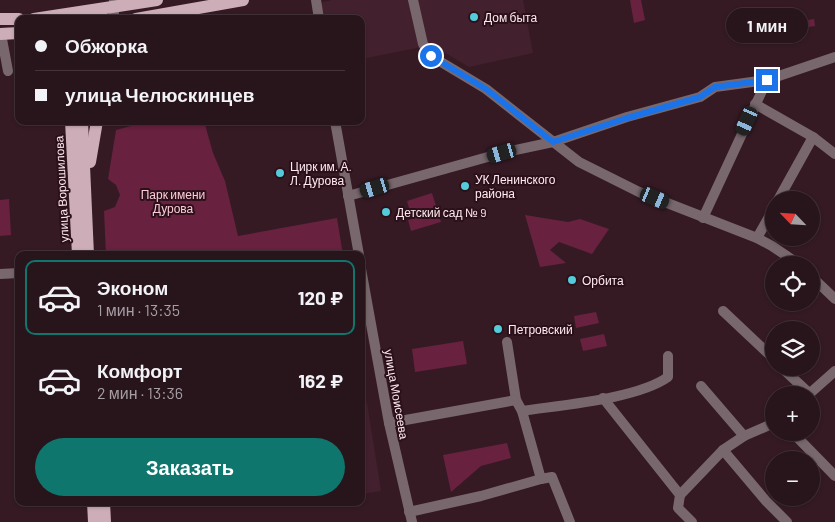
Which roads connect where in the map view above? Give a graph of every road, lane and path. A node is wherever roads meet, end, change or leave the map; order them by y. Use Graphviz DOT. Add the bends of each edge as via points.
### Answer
graph roads {
  1 [pos="157,0"];
  2 [pos="243,0"];
  3 [pos="316,0"];
  4 [pos="413,0"];
  5 [pos="114,9"];
  6 [pos="80,15"];
  7 [pos="159,15"];
  8 [pos="318,15"];
  9 [pos="15,33"];
  10 [pos="0,34"];
  11 [pos="835,57"];
  12 [pos="8,71"];
  13 [pos="767,80"];
  14 [pos="755,104"];
  15 [pos="71,125"];
  16 [pos="82,125"];
  17 [pos="96,125"];
  18 [pos="335,125"];
  19 [pos="813,137"];
  20 [pos="553,142"];
  21 [pos="835,154"];
  22 [pos="86,184"];
  23 [pos="783,191"];
  24 [pos="348,196"];
  25 [pos="702,218"];
  26 [pos="765,224"];
  27 [pos="757,238"];
  28 [pos="78,251"];
  29 [pos="88,251"];
  30 [pos="358,251"];
  31 [pos="787,256"];
  32 [pos="15,273"];
  33 [pos="0,274"];
  34 [pos="820,285"];
  35 [pos="365,292"];
  36 [pos="835,299"];
  37 [pos="723,311"];
  38 [pos="507,342"];
  39 [pos="765,351"];
  40 [pos="668,356"];
  41 [pos="835,371"];
  42 [pos="790,376"];
  43 [pos="700,386"];
  44 [pos="801,386"];
  45 [pos="818,386"];
  46 [pos="603,398"];
  47 [pos="516,400"];
  48 [pos="522,411"];
  49 [pos="388,423"];
  50 [pos="765,427"];
  51 [pos="744,436"];
  52 [pos="801,441"];
  53 [pos="723,450"];
  54 [pos="835,476"];
  55 [pos="541,479"];
  56 [pos="680,495"];
  57 [pos="93,506"];
  58 [pos="104,506"];
  59 [pos="410,517"];
  60 [pos="94,522"];
  61 [pos="105,522"];
  62 [pos="570,522"];
  63 [pos="692,522"];
  64 [pos="787,522"];
  1 -- 5 [label="main road"];
  2 -- 7 [label="main road"];
  3 -- 8 [label="street"];
  4 -- 20 [label="street" via="423,44 431,56 486,89"];
  5 -- 6 [label="main road"];
  9 -- 10 [label="main road"];
  10 -- 12 [label="street"];
  11 -- 13 [label="street"];
  13 -- 14 [label="street"];
  13 -- 20 [label="street" via="715,87 700,97"];
  14 -- 19 [label="street"];
  14 -- 25 [label="street"];
  15 -- 28 [label="main road, улица Ворошилова"];
  16 -- 22 [label="main road, улица Ворошилова"];
  17 -- 22 [label="main road"];
  18 -- 24 [label="street"];
  19 -- 21 [label="street"];
  19 -- 23 [label="street"];
  20 -- 24 [label="street" via="508,151"];
  20 -- 25 [label="street" via="593,170"];
  22 -- 29 [label="main road, улица Ворошилова"];
  24 -- 30 [label="street"];
  25 -- 27 [label="street"];
  26 -- 27 [label="street"];
  27 -- 31 [label="street"];
  32 -- 33 [label="street"];
  34 -- 36 [label="street"];
  35 -- 49 [label="street, улица Моисеева"];
  37 -- 39 [label="street"];
  38 -- 47 [label="street"];
  40 -- 46 [label="street" via="668,377 656,386"];
  41 -- 45 [label="street"];
  42 -- 44 [label="street"];
  43 -- 51 [label="street"];
  46 -- 48 [label="street"];
  46 -- 56 [label="street"];
  47 -- 48 [label="street"];
  47 -- 49 [label="street"];
  48 -- 55 [label="street"];
  49 -- 59 [label="street, улица Моисеева"];
  50 -- 51 [label="street"];
  51 -- 53 [label="street"];
  52 -- 54 [label="street"];
  53 -- 56 [label="street"];
  53 -- 64 [label="street"];
  55 -- 59 [label="street"];
  55 -- 62 [label="street" via="552,477"];
  56 -- 63 [label="street" via="678,508"];
  57 -- 60 [label="main road"];
  58 -- 61 [label="main road"];
}
